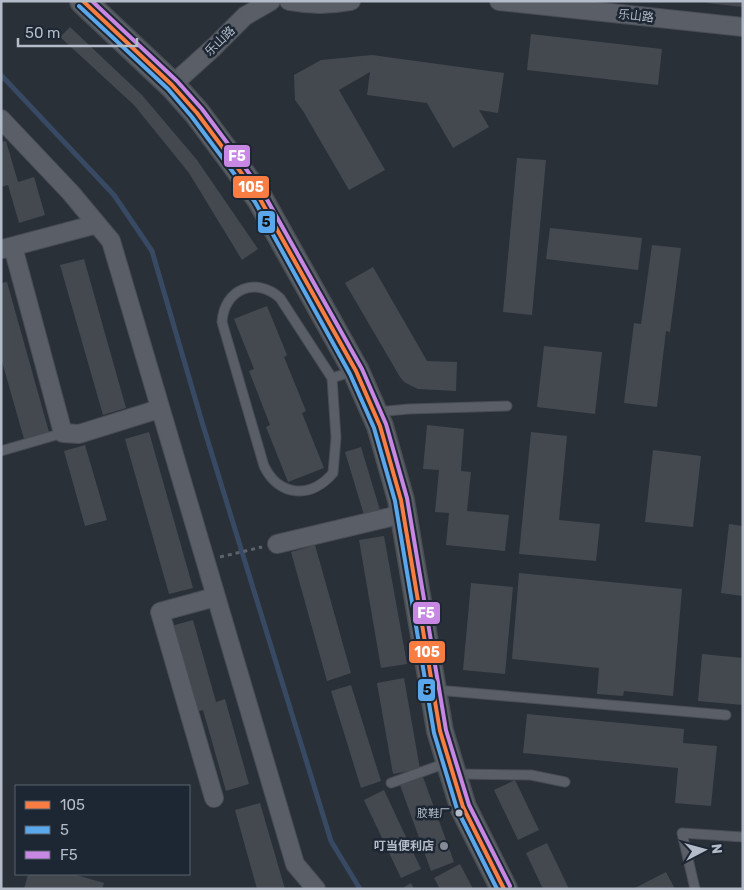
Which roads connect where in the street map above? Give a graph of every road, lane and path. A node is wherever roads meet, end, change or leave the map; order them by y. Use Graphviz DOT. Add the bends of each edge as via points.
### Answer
graph roads {
  1 [pos="83,1"];
  2 [pos="271,1"];
  3 [pos="289,1"];
  4 [pos="351,1"];
  5 [pos="500,1"];
  6 [pos="743,27"];
  7 [pos="172,85"];
  8 [pos="1,119"];
  9 [pos="97,224"];
  10 [pos="7,248"];
  11 [pos="356,371"];
  12 [pos="332,378"];
  13 [pos="507,406"];
  14 [pos="159,410"];
  15 [pos="373,412"];
  16 [pos="63,433"];
  17 [pos="1,451"];
  18 [pos="403,514"];
  19 [pos="277,544"];
  20 [pos="231,554"];
  21 [pos="215,597"];
  22 [pos="433,690"];
  23 [pos="726,715"];
  24 [pos="451,768"];
  25 [pos="391,782"];
  26 [pos="565,782"];
  27 [pos="214,798"];
  28 [pos="743,837"];
  29 [pos="316,889"];
  30 [pos="504,889"];
  31 [pos="695,889"];
  1 -- 7 [label="main road"];
  2 -- 7 [label="street, 乐山路" via="245,16"];
  3 -- 4 [label="street" via="336,4"];
  5 -- 6 [label="street, 乐山路"];
  7 -- 11 [label="main road" via="197,113 260,199"];
  8 -- 9 [label="street"];
  9 -- 10 [label="street"];
  9 -- 14 [label="street" via="110,241"];
  10 -- 16 [label="street"];
  11 -- 12 [label="lane"];
  11 -- 15 [label="main road"];
  12 -- 12 [label="lane" via="274,293 254,287 240,290 228,300 222,322 264,466 271,479 284,488 311,490 332,473 336,438"];
  13 -- 15 [label="lane"];
  14 -- 16 [label="street" via="79,434"];
  14 -- 21 [label="street"];
  15 -- 18 [label="main road" via="380,426"];
  16 -- 17 [label="lane"];
  18 -- 19 [label="street"];
  18 -- 22 [label="main road"];
  19 -- 20 [label="path"];
  21 -- 27 [label="street" via="160,612"];
  21 -- 29 [label="street" via="295,864"];
  22 -- 23 [label="lane"];
  22 -- 24 [label="main road"];
  24 -- 25 [label="lane"];
  24 -- 26 [label="lane" via="531,775"];
  24 -- 30 [label="main road" via="463,806"];
  28 -- 31 [label="lane" via="682,833"];
}
